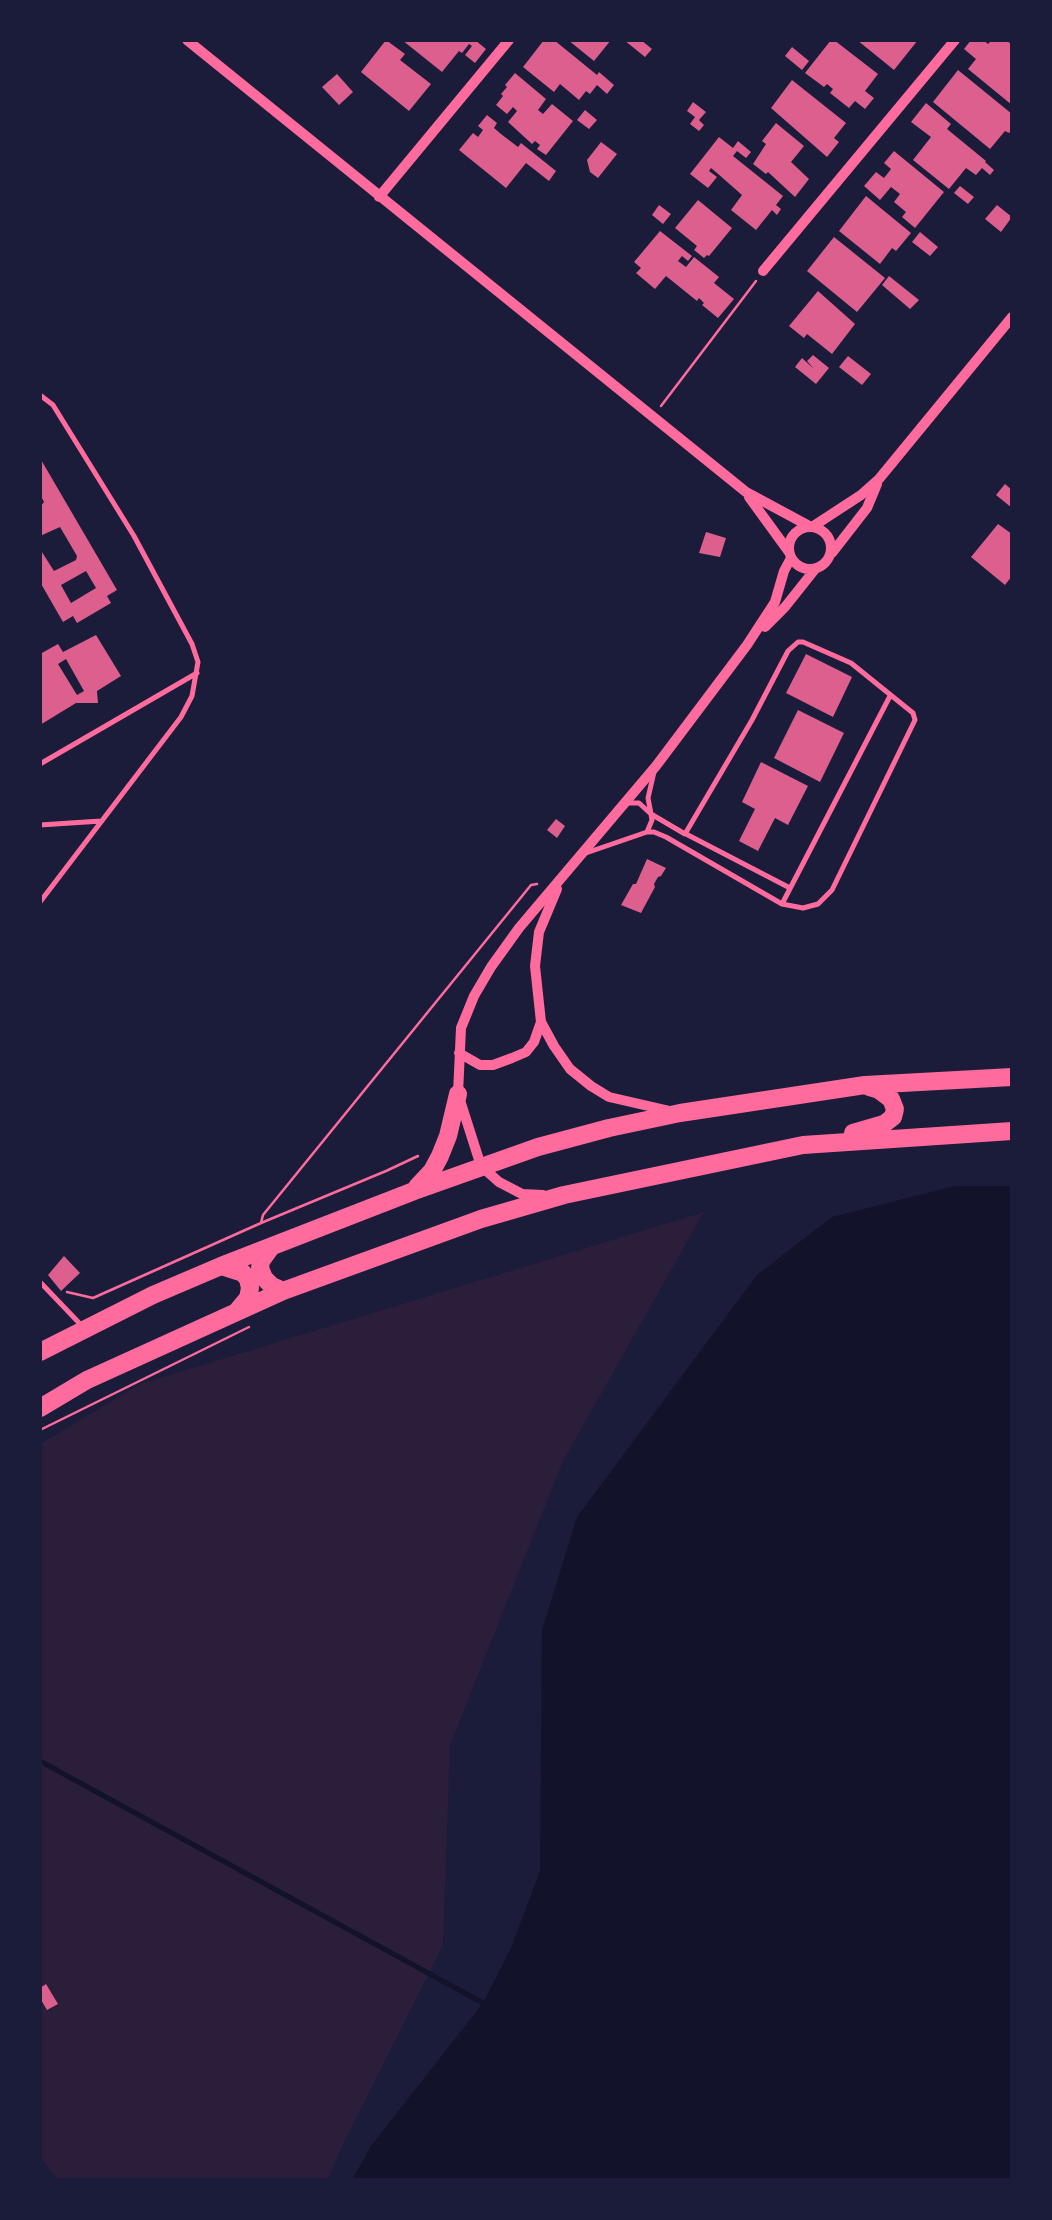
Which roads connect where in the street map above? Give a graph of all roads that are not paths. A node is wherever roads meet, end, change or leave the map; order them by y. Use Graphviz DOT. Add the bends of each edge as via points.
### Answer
graph roads {
  1 [pos="188,40"];
  2 [pos="508,40"];
  3 [pos="955,40"];
  4 [pos="379,197"];
  5 [pos="763,272"];
  6 [pos="1012,317"];
  7 [pos="40,395"];
  8 [pos="879,479"];
  9 [pos="746,492"];
  10 [pos="812,527"];
  11 [pos="790,556"];
  12 [pos="830,556"];
  13 [pos="817,568"];
  14 [pos="747,645"];
  15 [pos="197,673"];
  16 [pos="890,696"];
  17 [pos="40,764"];
  18 [pos="656,766"];
  19 [pos="625,803"];
  20 [pos="651,814"];
  21 [pos="100,821"];
  22 [pos="40,825"];
  23 [pos="647,832"];
  24 [pos="686,834"];
  25 [pos="580,855"];
  26 [pos="561,878"];
  27 [pos="790,888"];
  28 [pos="40,902"];
  29 [pos="782,904"];
  30 [pos="541,1022"];
  31 [pos="459,1053"];
  32 [pos="1012,1077"];
  33 [pos="865,1085"];
  34 [pos="458,1094"];
  35 [pos="680,1113"];
  36 [pos="1012,1131"];
  37 [pos="804,1145"];
  38 [pos="482,1166"];
  39 [pos="414,1190"];
  40 [pos="564,1194"];
  41 [pos="272,1246"];
  42 [pos="221,1266"];
  43 [pos="40,1282"];
  44 [pos="283,1291"];
  45 [pos="238,1310"];
  46 [pos="85,1328"];
  47 [pos="40,1352"];
  48 [pos="40,1408"];
  1 -- 4 [label="street"];
  2 -- 4 [label="street"];
  3 -- 5 [label="street"];
  4 -- 9 [label="street"];
  6 -- 8 [label="street"];
  7 -- 15 [label="lane" via="54,404 134,536 192,644"];
  8 -- 10 [label="street"];
  8 -- 12 [label="street" via="868,508"];
  9 -- 10 [label="street"];
  9 -- 11 [label="street"];
  10 -- 11 [label="street" via="794,534"];
  10 -- 12 [label="street" via="828,537"];
  11 -- 13 [label="street"];
  11 -- 14 [label="street" via="775,602"];
  12 -- 13 [label="street"];
  13 -- 14 [label="street"];
  14 -- 18 [label="street"];
  15 -- 17 [label="lane"];
  15 -- 21 [label="lane" via="182,717"];
  16 -- 24 [label="lane" via="851,663 803,642 793,645"];
  16 -- 27 [label="lane"];
  16 -- 29 [label="lane" via="915,722 832,890 818,904"];
  18 -- 19 [label="street"];
  18 -- 20 [label="lane" via="648,791"];
  19 -- 20 [label="lane" via="639,803"];
  19 -- 25 [label="street"];
  20 -- 23 [label="lane"];
  20 -- 24 [label="lane"];
  21 -- 22 [label="lane"];
  21 -- 28 [label="lane"];
  23 -- 25 [label="lane"];
  23 -- 29 [label="lane"];
  24 -- 27 [label="lane"];
  25 -- 26 [label="street"];
  26 -- 30 [label="street" via="539,932"];
  26 -- 31 [label="street" via="482,982 461,1028"];
  27 -- 29 [label="lane"];
  30 -- 31 [label="street" via="526,1052 512,1058 480,1065"];
  30 -- 35 [label="street" via="570,1069 609,1098"];
  31 -- 34 [label="street"];
  32 -- 33 [label="main road"];
  33 -- 35 [label="main road"];
  33 -- 37 [label="main road" via="891,1099 892,1118"];
  34 -- 38 [label="street"];
  34 -- 39 [label="main road" via="440,1156"];
  35 -- 38 [label="main road"];
  36 -- 37 [label="main road"];
  37 -- 40 [label="main road"];
  38 -- 39 [label="main road"];
  38 -- 40 [label="street" via="522,1194"];
  39 -- 41 [label="main road"];
  40 -- 44 [label="main road"];
  41 -- 42 [label="main road"];
  41 -- 44 [label="main road" via="260,1268"];
  42 -- 45 [label="main road" via="248,1279 248,1298"];
  42 -- 46 [label="main road"];
  43 -- 46 [label="lane"];
  44 -- 45 [label="main road"];
  45 -- 48 [label="main road"];
  46 -- 47 [label="main road"];
}
